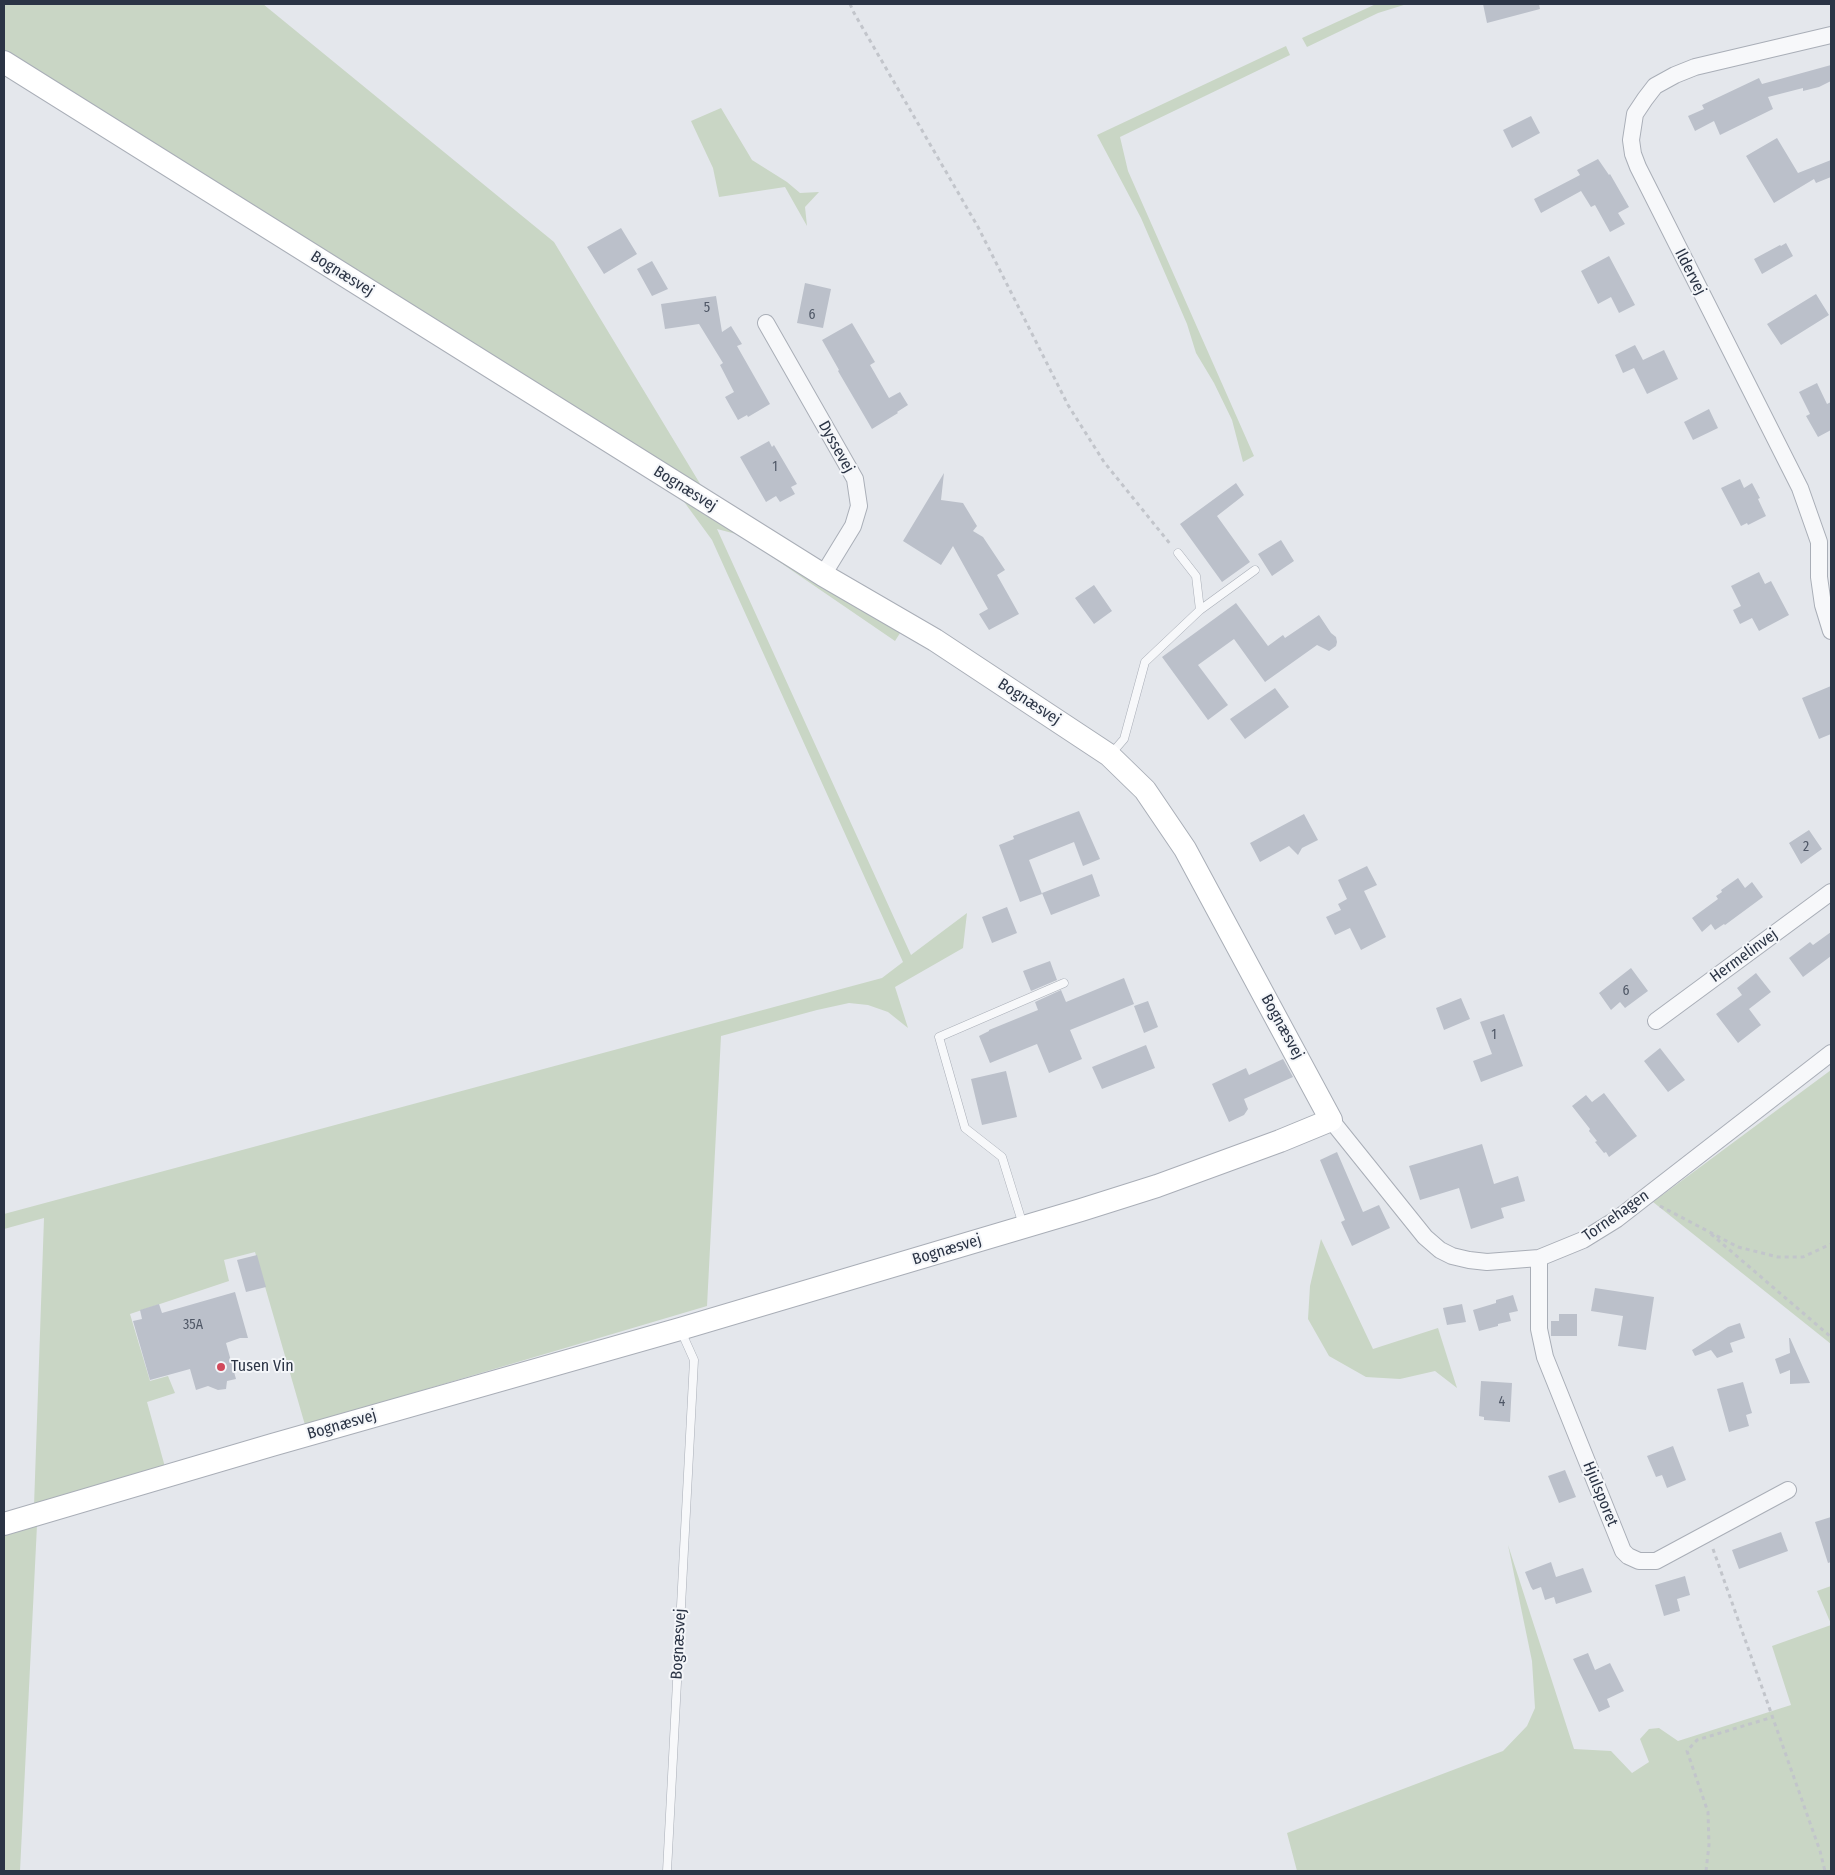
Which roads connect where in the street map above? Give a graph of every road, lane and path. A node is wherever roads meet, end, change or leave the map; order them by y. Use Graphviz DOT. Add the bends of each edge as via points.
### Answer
graph roads {
  1 [pos="850,4"];
  2 [pos="1831,35"];
  3 [pos="4,62"];
  4 [pos="766,322"];
  5 [pos="1825,538"];
  6 [pos="1178,553"];
  7 [pos="1255,570"];
  8 [pos="823,575"];
  9 [pos="1200,610"];
  10 [pos="1831,631"];
  11 [pos="1109,755"];
  12 [pos="1831,892"];
  13 [pos="1064,982"];
  14 [pos="1656,1020"];
  15 [pos="1831,1053"];
  16 [pos="1331,1120"];
  17 [pos="1644,1197"];
  18 [pos="1024,1227"];
  19 [pos="1707,1231"];
  20 [pos="1831,1244"];
  21 [pos="1539,1258"];
  22 [pos="680,1329"];
  23 [pos="1831,1337"];
  24 [pos="1788,1490"];
  25 [pos="4,1524"];
  26 [pos="1708,1534"];
  27 [pos="1773,1717"];
  28 [pos="667,1871"];
  29 [pos="1706,1871"];
  30 [pos="1825,1871"];
  1 -- 6 [label="path" via="978,226 1068,405 1104,462"];
  2 -- 5 [label="street, Ildervej" via="1695,67 1674,75 1655,86 1635,114 1631,140 1638,167"];
  3 -- 8 [label="street, Bognæsvej"];
  4 -- 8 [label="street, Dyssevej" via="855,480 859,506 853,526"];
  5 -- 10 [label="street, Ildervej" via="1819,577"];
  6 -- 9 [label="lane" via="1196,576"];
  7 -- 9 [label="lane"];
  8 -- 11 [label="street, Bognæsvej" via="935,640"];
  9 -- 11 [label="lane" via="1145,662 1124,739"];
  11 -- 16 [label="street, Bognæsvej" via="1145,790 1185,849"];
  12 -- 14 [label="street, Hermelinvej"];
  13 -- 18 [label="lane" via="939,1037 964,1128 1002,1156"];
  15 -- 17 [label="street, Tornehagen"];
  16 -- 18 [label="street, Bognæsvej" via="1157,1186"];
  16 -- 21 [label="street, Tornehagen" via="1425,1237 1440,1250 1452,1256 1487,1262"];
  17 -- 19 [label="path"];
  17 -- 21 [label="street, Tornehagen" via="1584,1240"];
  18 -- 22 [label="street, Bognæsvej"];
  19 -- 20 [label="path" via="1738,1247 1778,1257 1803,1257"];
  19 -- 23 [label="path"];
  21 -- 26 [label="street, Hjulsporet" via="1539,1329 1546,1357 1623,1551 1639,1561 1656,1561"];
  22 -- 25 [label="street, Bognæsvej"];
  22 -- 28 [label="lane, Bognæsvej" via="694,1360"];
  24 -- 26 [label="street, Hjulsporet"];
  26 -- 27 [label="path"];
  27 -- 29 [label="path" via="1697,1740 1687,1751 1708,1812"];
  27 -- 30 [label="path"];
}
